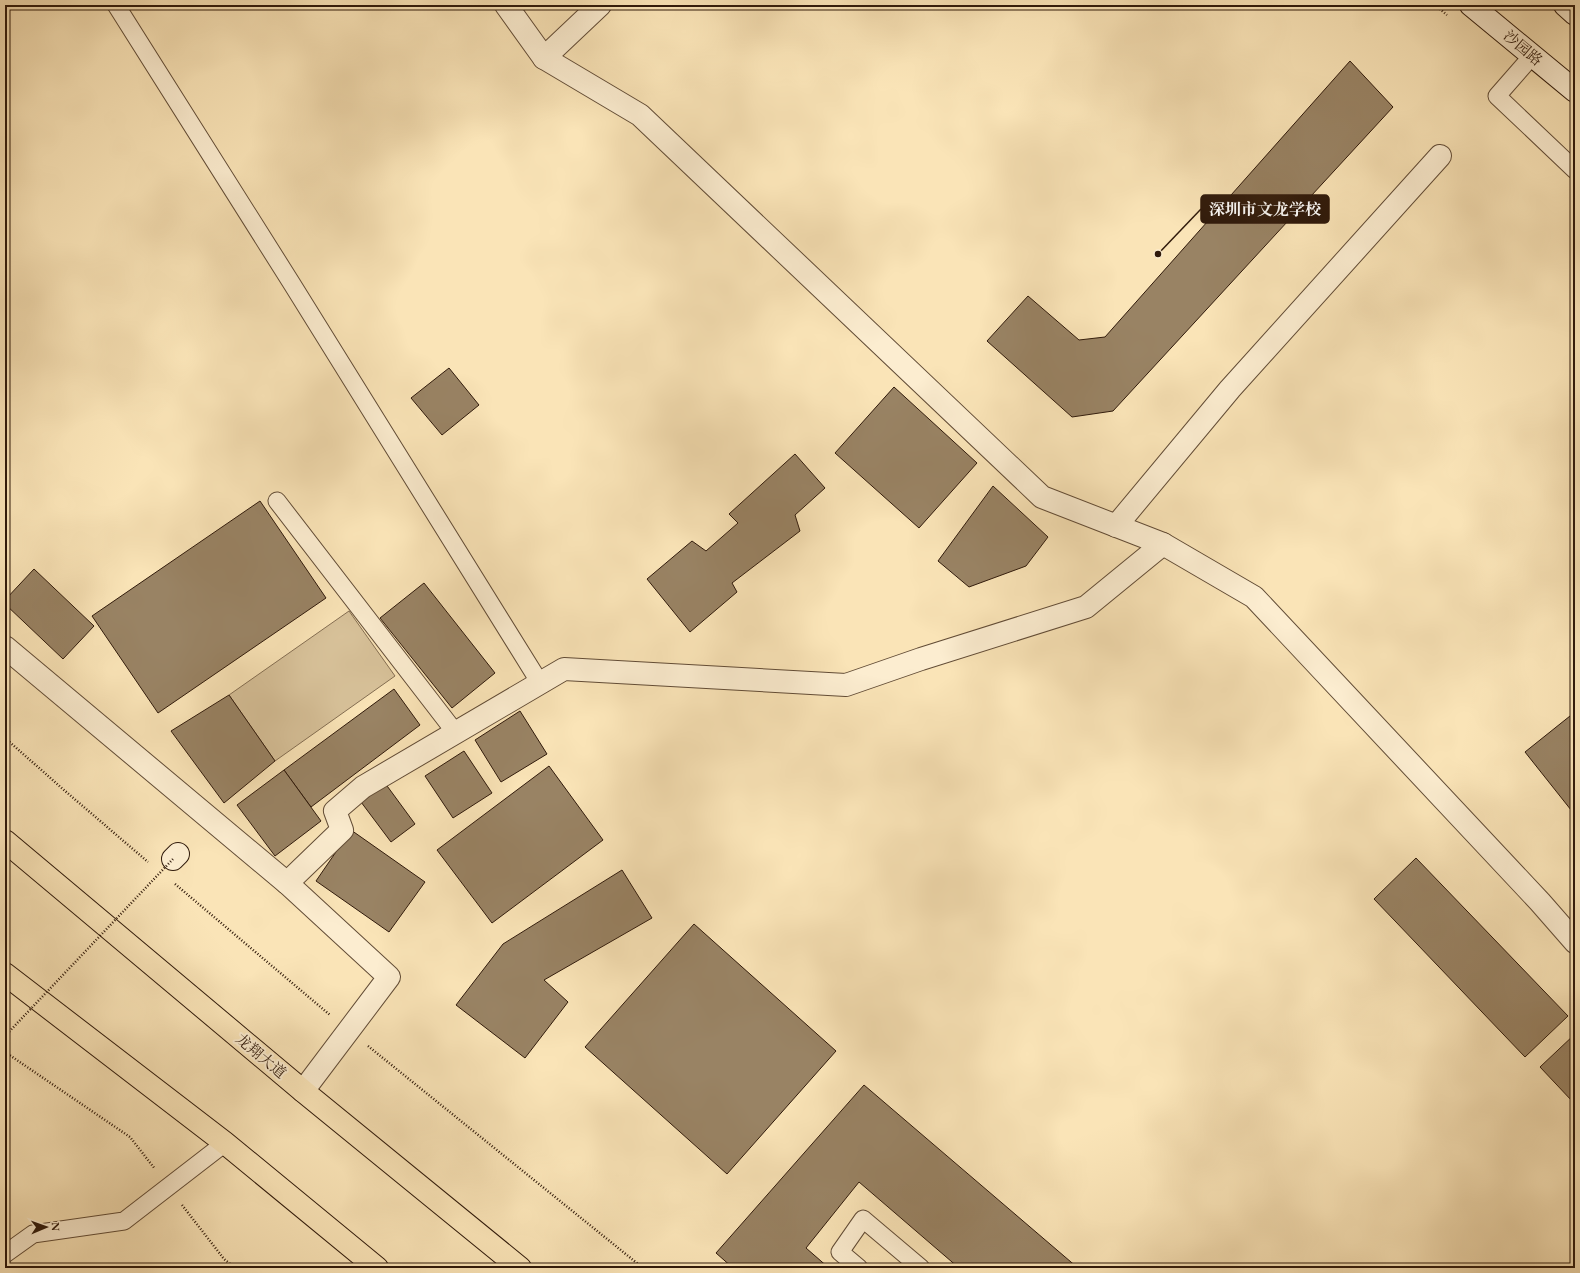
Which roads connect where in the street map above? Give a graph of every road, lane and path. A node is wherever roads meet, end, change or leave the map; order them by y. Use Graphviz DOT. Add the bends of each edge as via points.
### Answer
graph roads {
  1 [pos="116,5"];
  2 [pos="506,5"];
  3 [pos="600,5"];
  4 [pos="1471,5"];
  5 [pos="1565,5"];
  6 [pos="1575,14"];
  7 [pos="1532,56"];
  8 [pos="544,58"];
  9 [pos="1575,91"];
  10 [pos="1440,156"];
  11 [pos="1575,170"];
  12 [pos="277,501"];
  13 [pos="1116,526"];
  14 [pos="1163,544"];
  15 [pos="5,647"];
  16 [pos="540,683"];
  17 [pos="455,732"];
  18 [pos="5,738"];
  19 [pos="5,841"];
  20 [pos="172,881"];
  21 [pos="287,883"];
  22 [pos="1575,942"];
  23 [pos="5,974"];
  24 [pos="349,1030"];
  25 [pos="5,1036"];
  26 [pos="5,1052"];
  27 [pos="303,1091"];
  28 [pos="225,1143"];
  29 [pos="158,1174"];
  30 [pos="182,1204"];
  31 [pos="5,1254"];
  32 [pos="235,1268"];
  33 [pos="377,1268"];
  34 [pos="520,1268"];
  35 [pos="643,1268"];
  36 [pos="859,1268"];
  37 [pos="921,1268"];
  1 -- 16 [label="lane"];
  2 -- 8 [label="street"];
  3 -- 8 [label="street"];
  4 -- 7 [label="street, 沙园路"];
  5 -- 6 [label="street"];
  7 -- 9 [label="street, 沙园路"];
  7 -- 11 [label="lane" via="1497,96"];
  8 -- 13 [label="street" via="640,115 1042,497"];
  10 -- 13 [label="street" via="1230,389"];
  12 -- 17 [label="lane"];
  13 -- 14 [label="street"];
  14 -- 16 [label="street" via="1086,607 846,685 564,669"];
  14 -- 22 [label="street" via="1254,597"];
  15 -- 21 [label="street"];
  16 -- 17 [label="street"];
  17 -- 21 [label="street" via="363,787 335,811 342,830"];
  18 -- 25 [label="path, bridge" via="64,790 166,865"];
  19 -- 27 [label="main road, 龙翔大道"];
  20 -- 24 [label="path"];
  21 -- 24 [label="street" via="389,977"];
  23 -- 28 [label="main road"];
  24 -- 27 [label="street"];
  24 -- 35 [label="path"];
  26 -- 29 [label="path" via="130,1137"];
  27 -- 34 [label="main road, 龙翔大道"];
  28 -- 31 [label="lane" via="124,1220 33,1234"];
  28 -- 33 [label="main road"];
  30 -- 32 [label="path" via="224,1259"];
  36 -- 37 [label="lane" via="840,1252 863,1219"];
}
